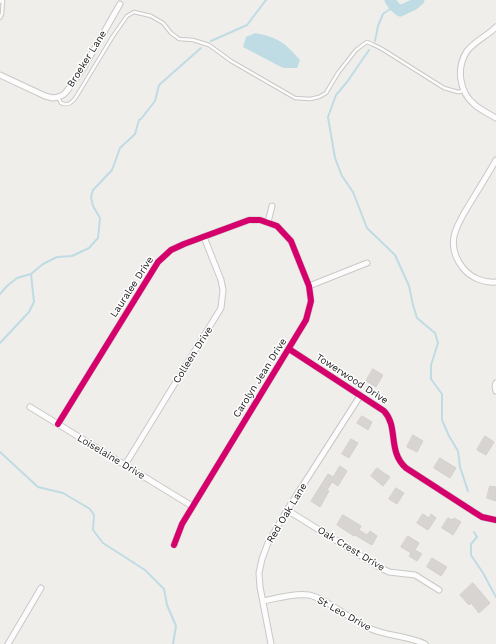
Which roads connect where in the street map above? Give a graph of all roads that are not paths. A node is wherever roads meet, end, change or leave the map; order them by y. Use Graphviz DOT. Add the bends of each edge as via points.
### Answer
graph roads {
  1 [pos="1,1"];
  2 [pos="120,4"];
  3 [pos="0,18"];
  4 [pos="496,27"];
  5 [pos="0,75"];
  6 [pos="464,90"];
  7 [pos="58,97"];
  8 [pos="496,118"];
  9 [pos="496,160"];
  10 [pos="272,206"];
  11 [pos="268,222"];
  12 [pos="204,237"];
  13 [pos="367,263"];
  14 [pos="496,282"];
  15 [pos="310,286"];
  16 [pos="289,349"];
  17 [pos="496,383"];
  18 [pos="496,391"];
  19 [pos="360,396"];
  20 [pos="30,407"];
  21 [pos="58,424"];
  22 [pos="125,465"];
  23 [pos="192,506"];
  24 [pos="287,510"];
  25 [pos="496,520"];
  26 [pos="174,545"];
  27 [pos="41,588"];
  28 [pos="439,590"];
  29 [pos="263,601"];
  30 [pos="405,641"];
  31 [pos="8,644"];
  32 [pos="271,644"];
  33 [pos="425,644"];
  1 -- 3 [label="lane"];
  2 -- 7 [label="street, Broeker Lane" via="84,67 67,91"];
  4 -- 6 [label="street" via="472,46 464,57 460,70"];
  5 -- 7 [label="street" via="45,96"];
  6 -- 7 [label="lane" via="458,92 444,88 367,42 356,50 326,93 310,99 295,98 208,46 193,40 179,39 163,23 151,16 134,12 127,16 113,36 76,98 64,104"];
  6 -- 8 [label="street" via="474,104"];
  9 -- 14 [label="street" via="456,226 454,241 456,256 464,269 478,279"];
  10 -- 11 [label="street"];
  11 -- 12 [label="street, Lauralee Drive" via="249,220"];
  11 -- 15 [label="street, Carolyn Jean Drive" via="277,226 291,240"];
  12 -- 21 [label="street, Lauralee Drive" via="171,250 158,262"];
  12 -- 22 [label="street, Colleen Drive" via="221,280 221,308"];
  13 -- 15 [label="street"];
  15 -- 16 [label="street, Carolyn Jean Drive" via="306,320"];
  16 -- 19 [label="street, Towerwood Drive"];
  16 -- 23 [label="street, Carolyn Jean Drive"];
  17 -- 18 [label="street"];
  19 -- 24 [label="street, Red Oak Lane"];
  19 -- 25 [label="street, Towerwood Drive" via="388,416 400,463 482,517"];
  20 -- 21 [label="street, Loiselaine Drive"];
  21 -- 22 [label="street, Loiselaine Drive"];
  22 -- 23 [label="street, Loiselaine Drive"];
  23 -- 26 [label="street, Carolyn Jean Drive"];
  24 -- 28 [label="street, Oak Crest Drive" via="379,568 415,576"];
  24 -- 29 [label="street, Red Oak Lane" via="262,559 259,573"];
  27 -- 31 [label="street"];
  29 -- 30 [label="street, St Leo Drive" via="310,596 368,628"];
  29 -- 32 [label="street, Red Oak Lane"];
  30 -- 33 [label="street, St Leo Drive"];
}
